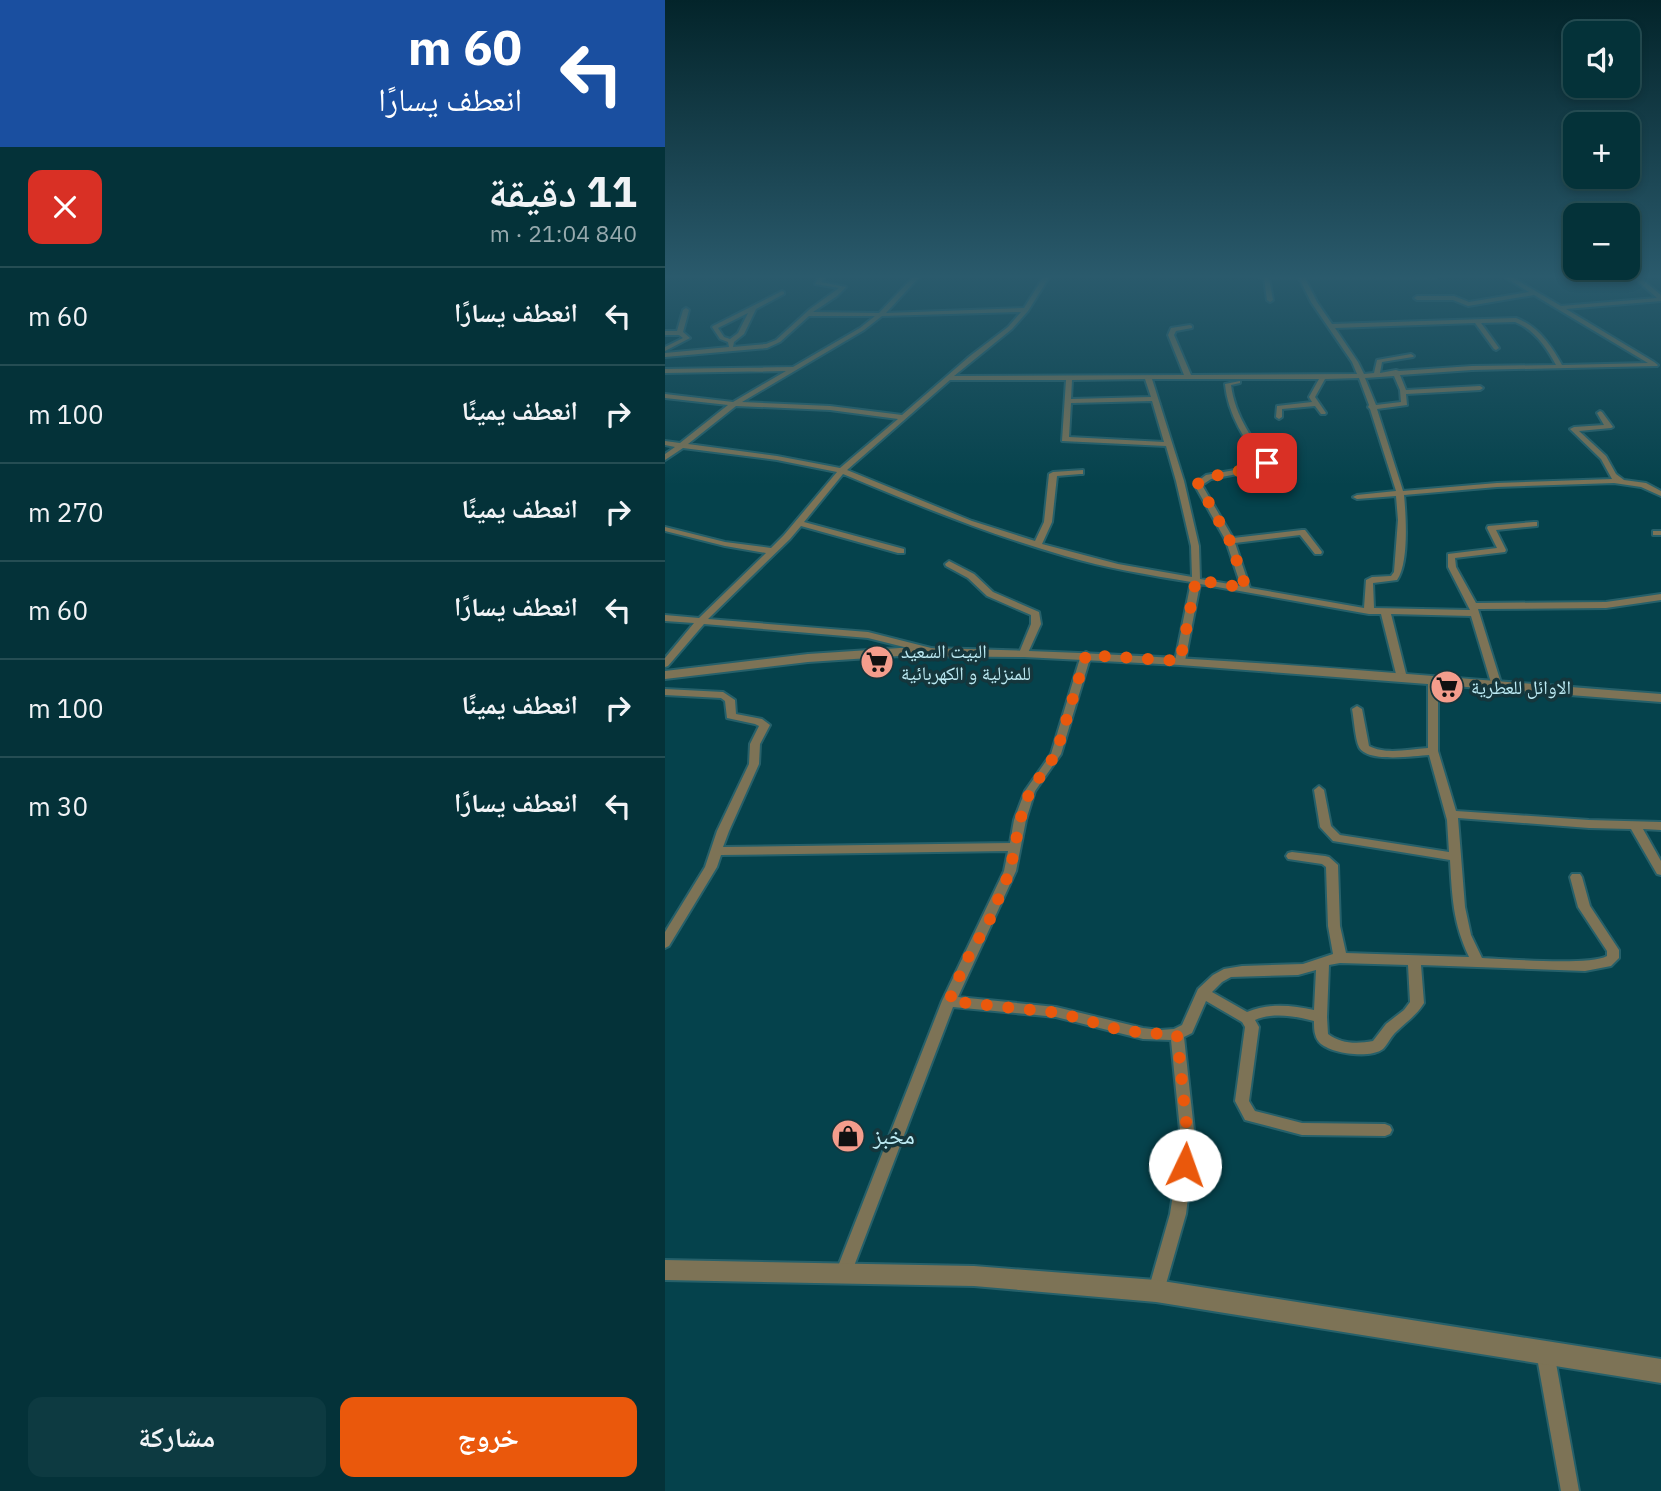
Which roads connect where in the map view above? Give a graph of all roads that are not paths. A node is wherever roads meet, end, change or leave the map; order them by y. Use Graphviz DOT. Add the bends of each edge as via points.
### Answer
graph roads {
  1 [pos="732,346"];
  2 [pos="761,346"];
  3 [pos="835,346"];
  4 [pos="987,346"];
  5 [pos="1175,346"];
  6 [pos="1343,346"];
  7 [pos="1494,346"];
  8 [pos="1547,346"];
  9 [pos="1624,346"];
  10 [pos="1496,348"];
  11 [pos="732,350"];
  12 [pos="665,355"];
  13 [pos="1411,356"];
  14 [pos="1657,364"];
  15 [pos="1560,366"];
  16 [pos="795,369"];
  17 [pos="665,371"];
  18 [pos="1396,372"];
  19 [pos="1377,374"];
  20 [pos="1362,376"];
  21 [pos="1148,377"];
  22 [pos="1188,377"];
  23 [pos="1295,377"];
  24 [pos="1323,377"];
  25 [pos="949,378"];
  26 [pos="1069,379"];
  27 [pos="1481,388"];
  28 [pos="1402,391"];
  29 [pos="665,396"];
  30 [pos="1155,399"];
  31 [pos="1067,401"];
  32 [pos="734,404"];
  33 [pos="1316,404"];
  34 [pos="1371,407"];
  35 [pos="1322,413"];
  36 [pos="1600,413"];
  37 [pos="902,417"];
  38 [pos="1279,417"];
  39 [pos="665,443"];
  40 [pos="1167,444"];
  41 [pos="679,445"];
  42 [pos="665,458"];
  43 [pos="842,471"];
  44 [pos="1080,472"];
  45 [pos="1622,481"];
  46 [pos="1661,485"];
  47 [pos="1649,487"];
  48 [pos="1400,493"];
  49 [pos="1661,494"];
  50 [pos="1357,497"];
  51 [pos="800,523"];
  52 [pos="1534,524"];
  53 [pos="665,529"];
  54 [pos="1230,541"];
  55 [pos="1037,545"];
  56 [pos="773,551"];
  57 [pos="901,551"];
  58 [pos="1318,552"];
  59 [pos="949,564"];
  60 [pos="1196,580"];
  61 [pos="1246,588"];
  62 [pos="1661,597"];
  63 [pos="1474,610"];
  64 [pos="1369,611"];
  65 [pos="1387,612"];
  66 [pos="665,618"];
  67 [pos="702,620"];
  68 [pos="936,652"];
  69 [pos="1024,653"];
  70 [pos="1086,655"];
  71 [pos="1180,661"];
  72 [pos="665,664"];
  73 [pos="665,675"];
  74 [pos="1402,678"];
  75 [pos="1433,681"];
  76 [pos="1497,686"];
  77 [pos="665,692"];
  78 [pos="1661,698"];
  79 [pos="1357,709"];
  80 [pos="1433,751"];
  81 [pos="1319,790"];
  82 [pos="1452,814"];
  83 [pos="1635,826"];
  84 [pos="1661,826"];
  85 [pos="1015,848"];
  86 [pos="719,851"];
  87 [pos="1292,856"];
  88 [pos="1455,856"];
  89 [pos="1661,871"];
  90 [pos="1576,877"];
  91 [pos="665,943"];
  92 [pos="1340,958"];
  93 [pos="1413,961"];
  94 [pos="1323,962"];
  95 [pos="1478,963"];
  96 [pos="1203,993"];
  97 [pos="949,1001"];
  98 [pos="1320,1017"];
  99 [pos="1247,1018"];
  100 [pos="1177,1035"];
  101 [pos="1385,1130"];
  102 [pos="665,1270"];
  103 [pos="843,1274"];
  104 [pos="1156,1291"];
  105 [pos="1545,1352"];
  106 [pos="1661,1371"];
  107 [pos="1570,1491"];
  1 -- 11 [label="street"];
  2 -- 11 [label="street"];
  3 -- 16 [label="street"];
  4 -- 25 [label="street"];
  5 -- 22 [label="street"];
  6 -- 20 [label="street"];
  7 -- 10 [label="street"];
  8 -- 15 [label="street"];
  9 -- 14 [label="street"];
  11 -- 12 [label="street"];
  13 -- 19 [label="street" via="1379,361"];
  14 -- 15 [label="street"];
  15 -- 18 [label="street"];
  16 -- 17 [label="street"];
  16 -- 32 [label="street"];
  18 -- 19 [label="street"];
  18 -- 28 [label="street"];
  19 -- 20 [label="street"];
  20 -- 24 [label="street"];
  20 -- 34 [label="street"];
  21 -- 22 [label="street"];
  21 -- 26 [label="street"];
  21 -- 30 [label="street"];
  22 -- 23 [label="street"];
  23 -- 24 [label="street"];
  23 -- 54 [label="street" via="1278,383 1228,384 1240,425 1269,466 1198,483"];
  24 -- 33 [label="street" via="1312,397"];
  25 -- 26 [label="street"];
  25 -- 37 [label="street"];
  26 -- 31 [label="street"];
  27 -- 28 [label="street"];
  28 -- 34 [label="street" via="1405,404"];
  29 -- 32 [label="street"];
  30 -- 31 [label="street"];
  30 -- 40 [label="street"];
  31 -- 40 [label="street" via="1065,439"];
  32 -- 37 [label="street" via="821,407"];
  32 -- 41 [label="street"];
  33 -- 35 [label="street"];
  33 -- 38 [label="street" via="1279,407"];
  34 -- 48 [label="street"];
  36 -- 45 [label="street" via="1609,427 1574,429 1605,459 1612,476"];
  37 -- 43 [label="street"];
  39 -- 41 [label="street"];
  40 -- 60 [label="street" via="1195,546"];
  41 -- 42 [label="street"];
  41 -- 43 [label="street"];
  43 -- 51 [label="street"];
  43 -- 55 [label="street" via="969,523"];
  44 -- 55 [label="street" via="1053,474 1048,522"];
  45 -- 47 [label="street"];
  45 -- 48 [label="street"];
  46 -- 47 [label="street"];
  47 -- 49 [label="street"];
  48 -- 50 [label="street"];
  48 -- 64 [label="street" via="1398,572 1394,578 1369,582"];
  51 -- 56 [label="street"];
  51 -- 57 [label="street"];
  52 -- 63 [label="street" via="1491,528 1502,550 1451,556"];
  53 -- 56 [label="street"];
  54 -- 58 [label="street" via="1301,533"];
  54 -- 61 [label="street"];
  55 -- 60 [label="street"];
  56 -- 67 [label="street"];
  59 -- 69 [label="street" via="991,594 1036,614"];
  60 -- 61 [label="street"];
  60 -- 71 [label="street"];
  61 -- 64 [label="street"];
  62 -- 63 [label="street" via="1606,605"];
  63 -- 65 [label="street"];
  63 -- 76 [label="street"];
  64 -- 65 [label="street"];
  65 -- 74 [label="street"];
  66 -- 67 [label="street"];
  67 -- 68 [label="street" via="879,636"];
  67 -- 72 [label="street"];
  68 -- 69 [label="street"];
  68 -- 73 [label="street" via="808,658"];
  69 -- 70 [label="street"];
  70 -- 71 [label="street"];
  70 -- 85 [label="street" via="1056,754 1030,791"];
  71 -- 74 [label="street"];
  74 -- 75 [label="street"];
  75 -- 76 [label="street"];
  75 -- 80 [label="street"];
  76 -- 78 [label="street"];
  77 -- 86 [label="street" via="723,695 730,700 731,716 765,725"];
  79 -- 80 [label="street" via="1367,751"];
  80 -- 82 [label="street"];
  81 -- 88 [label="street" via="1331,835"];
  82 -- 83 [label="street"];
  82 -- 88 [label="street"];
  83 -- 84 [label="street"];
  83 -- 89 [label="street"];
  85 -- 86 [label="street"];
  85 -- 97 [label="street" via="990,919"];
  86 -- 91 [label="street"];
  87 -- 92 [label="street" via="1332,865"];
  88 -- 95 [label="street" via="1465,935"];
  90 -- 95 [label="street" via="1584,907 1613,950 1610,961 1585,966"];
  92 -- 93 [label="street"];
  92 -- 94 [label="street"];
  93 -- 95 [label="street"];
  93 -- 98 [label="street" via="1417,1003 1377,1046 1338,1046 1324,1039"];
  94 -- 96 [label="street" via="1301,970 1234,971"];
  94 -- 98 [label="street"];
  96 -- 99 [label="street"];
  96 -- 100 [label="street" via="1187,1030"];
  97 -- 100 [label="street" via="1060,1013 1124,1031"];
  97 -- 103 [label="street"];
  98 -- 99 [label="street" via="1269,1011"];
  99 -- 101 [label="street" via="1252,1032 1242,1101 1248,1114 1303,1129"];
  100 -- 104 [label="street" via="1188,1140 1178,1214"];
  102 -- 103 [label="street"];
  103 -- 104 [label="street" via="974,1276"];
  104 -- 105 [label="street"];
  105 -- 106 [label="street"];
  105 -- 107 [label="street"];
}
